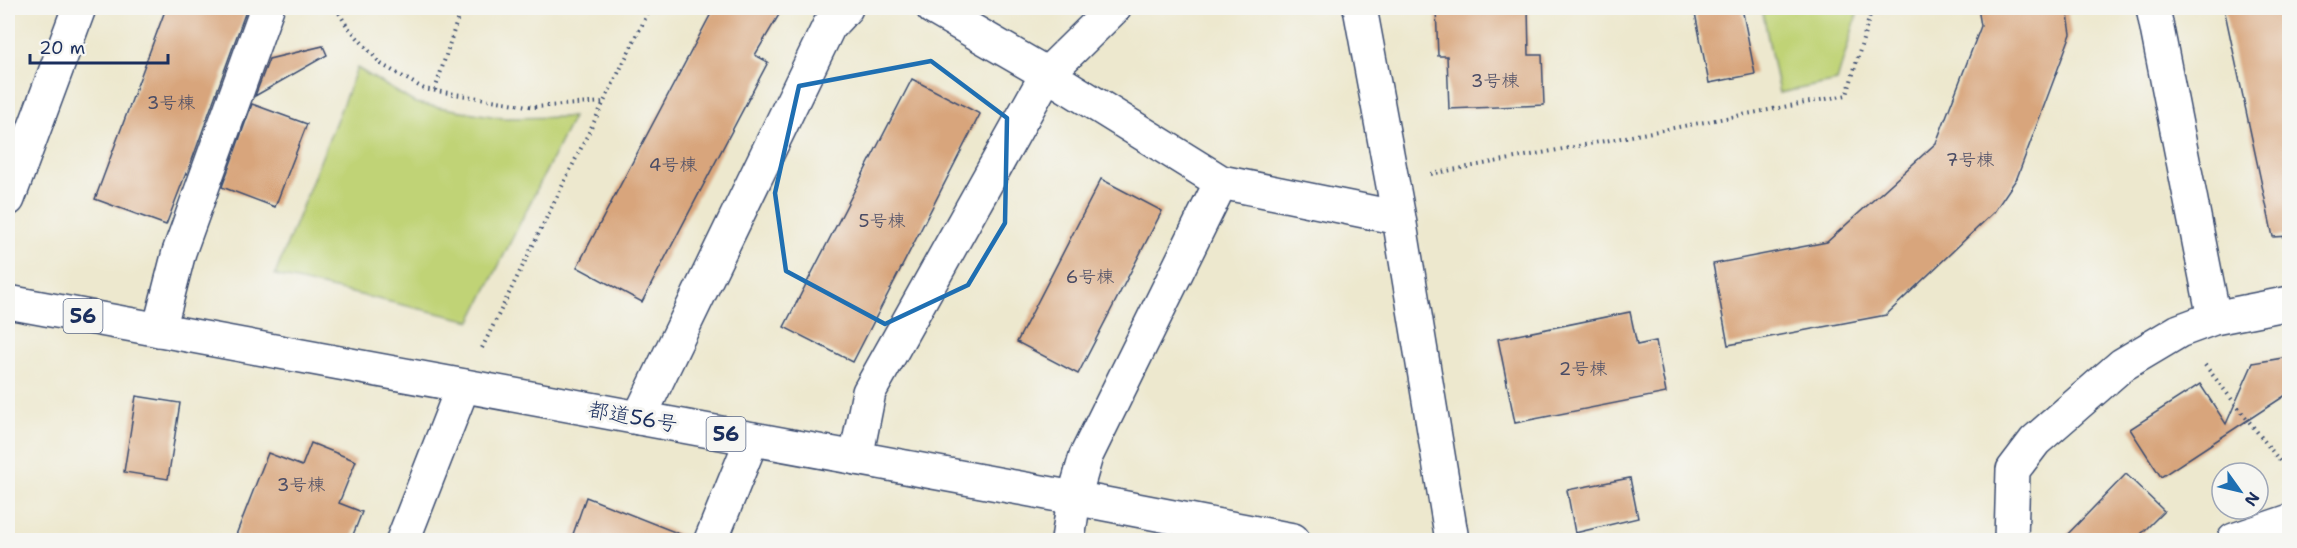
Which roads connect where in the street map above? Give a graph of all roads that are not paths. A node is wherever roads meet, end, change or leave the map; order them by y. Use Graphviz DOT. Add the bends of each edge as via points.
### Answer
graph roads {
  1 [pos="79,8"];
  2 [pos="267,8"];
  3 [pos="846,8"];
  4 [pos="933,8"];
  5 [pos="1114,8"];
  6 [pos="1360,8"];
  7 [pos="2153,8"];
  8 [pos="1047,74"];
  9 [pos="1221,182"];
  10 [pos="8,199"];
  11 [pos="1399,218"];
  12 [pos="8,302"];
  13 [pos="2289,303"];
  14 [pos="2214,318"];
  15 [pos="159,330"];
  16 [pos="463,386"];
  17 [pos="639,418"];
  18 [pos="752,439"];
  19 [pos="855,458"];
  20 [pos="1074,498"];
  21 [pos="2289,521"];
  22 [pos="403,540"];
  23 [pos="711,540"];
  24 [pos="1068,540"];
  25 [pos="1293,540"];
  26 [pos="1452,540"];
  27 [pos="2011,540"];
  28 [pos="2234,540"];
  1 -- 10 [label="street"];
  2 -- 15 [label="street" via="179,252"];
  3 -- 17 [label="street" via="829,26"];
  4 -- 8 [label="street"];
  5 -- 8 [label="street"];
  6 -- 11 [label="street"];
  7 -- 14 [label="street"];
  8 -- 9 [label="street"];
  8 -- 19 [label="street" via="869,392"];
  9 -- 11 [label="street"];
  9 -- 20 [label="street" via="1086,456"];
  11 -- 26 [label="street"];
  12 -- 15 [label="street, 都道56号 / 56"];
  13 -- 14 [label="street"];
  14 -- 27 [label="street" via="2179,331 2122,365 2035,441 2013,470"];
  15 -- 16 [label="street, 都道56号 / 56"];
  16 -- 17 [label="street, 都道56号 / 56"];
  16 -- 22 [label="street"];
  17 -- 18 [label="street, 都道56号 / 56"];
  18 -- 19 [label="street, 都道56号 / 56"];
  18 -- 23 [label="street"];
  19 -- 20 [label="street, 都道56号 / 56"];
  20 -- 24 [label="street"];
  20 -- 25 [label="street, 都道56号 / 56"];
  21 -- 28 [label="street"];
}
